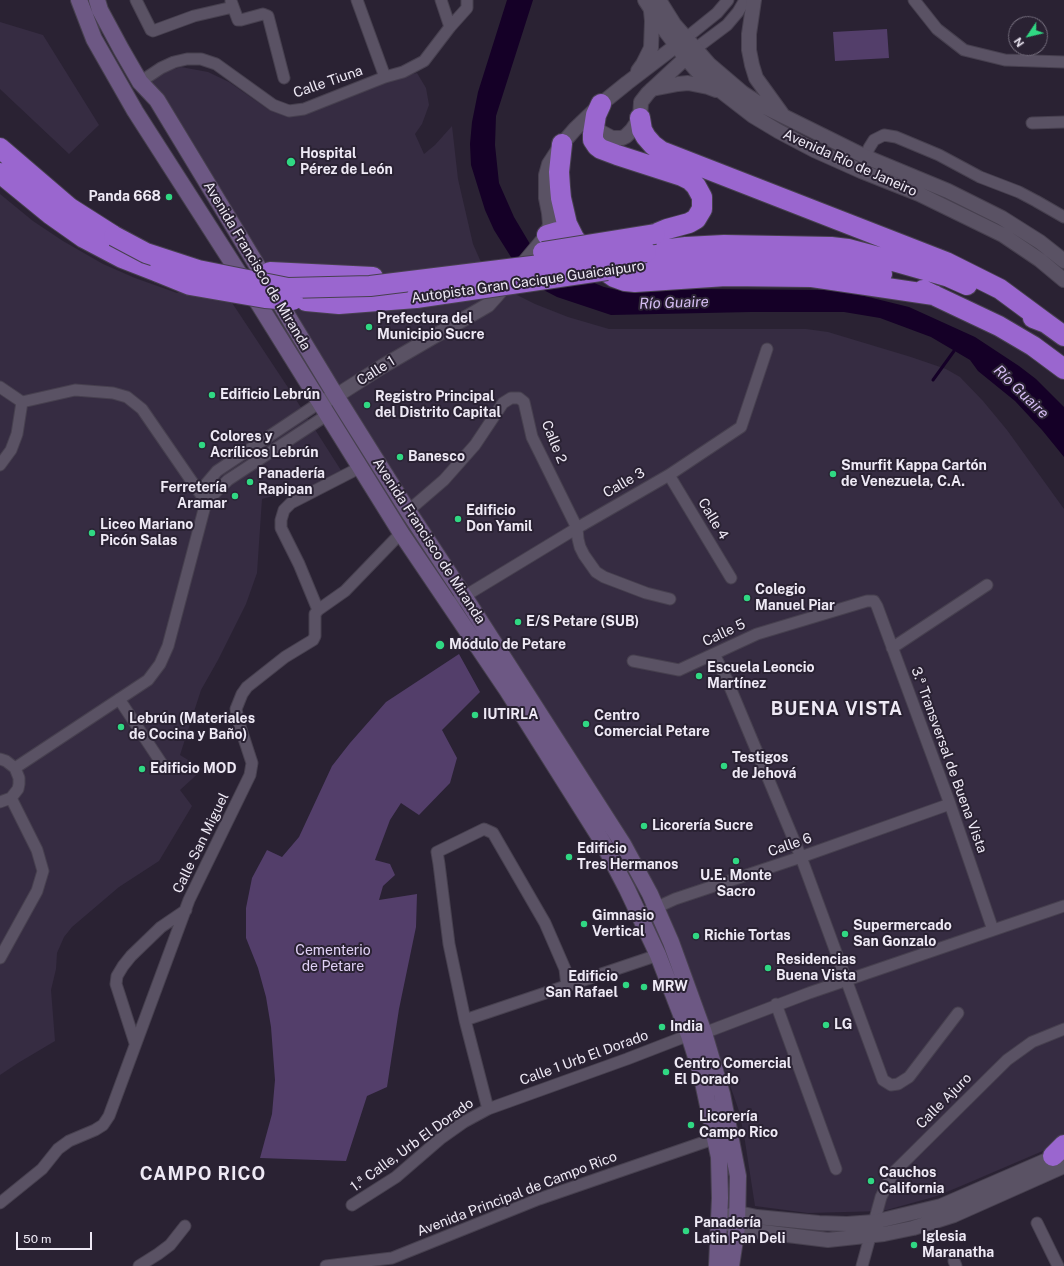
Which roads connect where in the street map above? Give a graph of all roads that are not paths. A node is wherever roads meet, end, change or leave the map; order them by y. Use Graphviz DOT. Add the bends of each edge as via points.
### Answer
graph roads {
  1 [pos="79,0"];
  2 [pos="97,0"];
  3 [pos="136,0"];
  4 [pos="357,0"];
  5 [pos="441,0"];
  6 [pos="467,0"];
  7 [pos="728,0"];
  8 [pos="744,0"];
  9 [pos="754,0"];
  10 [pos="914,0"];
  11 [pos="652,3"];
  12 [pos="232,4"];
  13 [pos="450,27"];
  14 [pos="686,48"];
  15 [pos="1064,62"];
  16 [pos="385,77"];
  17 [pos="284,78"];
  18 [pos="140,82"];
  19 [pos="627,83"];
  20 [pos="652,89"];
  21 [pos="722,92"];
  22 [pos="601,104"];
  23 [pos="784,117"];
  24 [pos="640,118"];
  25 [pos="1064,122"];
  26 [pos="1032,123"];
  27 [pos="595,126"];
  28 [pos="575,129"];
  29 [pos="0,141"];
  30 [pos="562,144"];
  31 [pos="0,148"];
  32 [pos="866,157"];
  33 [pos="0,172"];
  34 [pos="1064,217"];
  35 [pos="116,230"];
  36 [pos="655,234"];
  37 [pos="548,235"];
  38 [pos="574,238"];
  39 [pos="831,247"];
  40 [pos="643,259"];
  41 [pos="1064,261"];
  42 [pos="1064,280"];
  43 [pos="934,295"];
  44 [pos="1046,323"];
  45 [pos="1064,336"];
  46 [pos="767,349"];
  47 [pos="1064,369"];
  48 [pos="0,387"];
  49 [pos="336,396"];
  50 [pos="22,402"];
  51 [pos="323,409"];
  52 [pos="0,466"];
  53 [pos="359,468"];
  54 [pos="669,475"];
  55 [pos="206,502"];
  56 [pos="408,511"];
  57 [pos="577,528"];
  58 [pos="401,532"];
  59 [pos="731,578"];
  60 [pos="987,585"];
  61 [pos="464,596"];
  62 [pos="670,599"];
  63 [pos="874,601"];
  64 [pos="450,605"];
  65 [pos="318,610"];
  66 [pos="892,648"];
  67 [pos="714,654"];
  68 [pos="633,661"];
  69 [pos="119,699"];
  70 [pos="0,759"];
  71 [pos="164,767"];
  72 [pos="14,768"];
  73 [pos="11,798"];
  74 [pos="0,802"];
  75 [pos="950,804"];
  76 [pos="801,857"];
  77 [pos="1064,906"];
  78 [pos="656,908"];
  79 [pos="186,910"];
  80 [pos="640,915"];
  81 [pos="993,930"];
  82 [pos="658,955"];
  83 [pos="0,958"];
  84 [pos="846,980"];
  85 [pos="567,986"];
  86 [pos="776,1004"];
  87 [pos="958,1013"];
  88 [pos="465,1020"];
  89 [pos="1064,1029"];
  90 [pos="696,1034"];
  91 [pos="135,1043"];
  92 [pos="488,1109"];
  93 [pos="716,1138"];
  94 [pos="1061,1155"];
  95 [pos="836,1169"];
  96 [pos="0,1203"];
  97 [pos="352,1205"];
  98 [pos="718,1220"];
  99 [pos="737,1220"];
  100 [pos="1037,1223"];
  101 [pos="185,1226"];
  102 [pos="872,1229"];
  103 [pos="139,1266"];
  104 [pos="326,1266"];
  105 [pos="717,1266"];
  106 [pos="732,1266"];
  107 [pos="862,1266"];
  108 [pos="1058,1266"];
  1 -- 51 [label="main road, Avenida Francisco de Miranda" via="94,39 135,111"];
  2 -- 18 [label="main road, Avenida Francisco de Miranda"];
  3 -- 12 [label="street" via="153,31"];
  4 -- 16 [label="street"];
  5 -- 13 [label="street"];
  6 -- 13 [label="street, Calle Tiuna" via="467,8"];
  7 -- 14 [label="street"];
  8 -- 14 [label="street" via="727,25"];
  9 -- 23 [label="street" via="749,50 752,65 756,78"];
  10 -- 15 [label="street" via="938,29 964,50 1005,60"];
  11 -- 14 [label="street, Avenida Río de Janeiro"];
  11 -- 19 [label="street" via="651,48 643,64"];
  12 -- 17 [label="street" via="238,20 267,15"];
  13 -- 16 [label="street, Calle Tiuna" via="424,61 403,72"];
  14 -- 19 [label="street"];
  14 -- 20 [label="street"];
  14 -- 21 [label="street, Avenida Río de Janeiro"];
  14 -- 23 [label="street, Avenida Río de Janeiro" via="743,93"];
  16 -- 18 [label="street, Calle Tiuna" via="304,109 289,111 273,105 216,64 201,59 174,62"];
  18 -- 49 [label="main road, Avenida Francisco de Miranda" via="157,100"];
  19 -- 22 [label="street"];
  20 -- 21 [label="street" via="688,83"];
  20 -- 24 [label="street" via="641,102"];
  21 -- 42 [label="street, Avenida Río de Janeiro" via="766,124 814,150 932,200 1003,235"];
  22 -- 27 [label="highway"];
  22 -- 28 [label="street"];
  23 -- 32 [label="street, Avenida Río de Janeiro"];
  24 -- 27 [label="street" via="632,130 617,139 608,137"];
  24 -- 44 [label="highway" via="646,137 661,151 946,262 1000,289"];
  25 -- 26 [label="street"];
  27 -- 28 [label="street"];
  27 -- 36 [label="highway" via="594,140 601,149 682,176 690,180 700,193 702,208 696,219"];
  28 -- 30 [label="street"];
  29 -- 35 [label="highway, Autopista Gran Cacique Guaicaipuro"];
  30 -- 37 [label="street" via="549,164 546,175 550,224"];
  30 -- 38 [label="highway" via="559,172 561,198 567,224"];
  31 -- 35 [label="highway, Autopista Gran Cacique Guaicaipuro" via="70,208"];
  32 -- 34 [label="street" via="874,140 884,135 896,137 939,155 980,177 1019,192"];
  32 -- 41 [label="street, Avenida Río de Janeiro" via="948,191 1002,218"];
  33 -- 40 [label="highway, Autopista Gran Cacique Guaicaipuro, bridge" via="50,214 84,238 122,258 190,285 265,298 340,304 416,298"];
  35 -- 36 [label="highway, Autopista Gran Cacique Guaicaipuro, bridge" via="180,252 241,268 270,272 376,277"];
  35 -- 40 [label="highway, Autopista Gran Cacique Guaicaipuro, bridge" via="146,253 198,270 288,288 370,286"];
  36 -- 39 [label="highway, Autopista Gran Cacique Guaicaipuro" via="753,234 818,240"];
  37 -- 38 [label="highway" via="557,232"];
  37 -- 49 [label="street, Calle 1, bridge" via="488,305"];
  38 -- 43 [label="highway" via="598,266 625,281 726,276 812,278"];
  39 -- 40 [label="highway, Autopista Gran Cacique Guaicaipuro" via="724,245"];
  39 -- 44 [label="highway, Autopista Gran Cacique Guaicaipuro" via="848,249 949,277"];
  40 -- 43 [label="highway, Autopista Gran Cacique Guaicaipuro" via="774,259 813,263 880,273"];
  43 -- 47 [label="highway, Autopista Gran Cacique Guaicaipuro" via="999,326 1034,346"];
  44 -- 45 [label="highway, Autopista Gran Cacique Guaicaipuro"];
  46 -- 54 [label="street, Calle 3" via="741,427"];
  48 -- 50 [label="street"];
  49 -- 51 [label="street"];
  49 -- 56 [label="main road, Avenida Francisco de Miranda"];
  50 -- 52 [label="street" via="17,434 11,450"];
  50 -- 55 [label="street" via="75,390 113,392 127,397 142,409"];
  51 -- 53 [label="main road, Avenida Francisco de Miranda"];
  51 -- 55 [label="street" via="228,480"];
  51 -- 55 [label="street" via="216,471 206,484"];
  53 -- 58 [label="main road, Avenida Francisco de Miranda"];
  53 -- 65 [label="street" via="291,503 284,510 281,520 281,528"];
  54 -- 57 [label="street, Calle 3"];
  54 -- 59 [label="street, Calle 4"];
  55 -- 69 [label="street" via="168,646 160,664 148,680"];
  56 -- 57 [label="street, Calle 2" via="444,480 470,451 503,403 511,398 519,398 524,402 532,437"];
  56 -- 61 [label="main road, Avenida Francisco de Miranda"];
  57 -- 61 [label="street, Calle 3"];
  57 -- 62 [label="street, Calle 2" via="580,547 596,572 646,593"];
  58 -- 64 [label="main road, Avenida Francisco de Miranda"];
  58 -- 65 [label="street" via="345,591"];
  60 -- 66 [label="street"];
  61 -- 64 [label="street, Calle 3"];
  61 -- 78 [label="main road, Avenida Francisco de Miranda" via="623,844"];
  63 -- 66 [label="street, 3.ª Transversal de Buena Vista"];
  63 -- 67 [label="street, Calle 5" via="757,634"];
  64 -- 80 [label="main road, Avenida Francisco de Miranda" via="602,840"];
  65 -- 79 [label="street, Calle San Miguel" via="315,614 313,640 285,657 247,687 239,700 236,709 252,763 250,774"];
  66 -- 75 [label="street, 3.ª Transversal de Buena Vista"];
  67 -- 68 [label="street, Calle 5" via="679,670"];
  67 -- 76 [label="street"];
  69 -- 71 [label="street"];
  69 -- 72 [label="street"];
  70 -- 72 [label="street"];
  72 -- 73 [label="street" via="19,784"];
  73 -- 74 [label="street"];
  73 -- 83 [label="street" via="37,850 43,871 37,891"];
  75 -- 76 [label="street, Calle 6"];
  75 -- 81 [label="street, 3.ª Transversal de Buena Vista"];
  76 -- 78 [label="street, Calle 6" via="675,899"];
  76 -- 84 [label="street"];
  77 -- 81 [label="street, Calle 1 Urb El Dorado"];
  78 -- 80 [label="street, Calle 6"];
  78 -- 90 [label="main road, Avenida Francisco de Miranda" via="670,942"];
  79 -- 91 [label="street, Calle San Miguel"];
  79 -- 91 [label="street, Calle San Miguel" via="161,927 131,956 117,976 116,984"];
  80 -- 82 [label="main road, Avenida Francisco de Miranda"];
  81 -- 84 [label="street, Calle 1 Urb El Dorado"];
  82 -- 85 [label="street"];
  82 -- 90 [label="main road, Avenida Francisco de Miranda"];
  84 -- 86 [label="street, Calle 1 Urb El Dorado"];
  84 -- 87 [label="street" via="883,1080 891,1085 909,1077"];
  85 -- 88 [label="street"];
  85 -- 88 [label="street" via="565,969 545,924 493,833 484,829 437,852 450,944"];
  86 -- 90 [label="street, Calle 1 Urb El Dorado"];
  86 -- 95 [label="street"];
  88 -- 92 [label="street"];
  89 -- 102 [label="street, Calle Ajuro" via="1032,1042 1006,1060 893,1173 881,1197"];
  90 -- 92 [label="street, Calle 1 Urb El Dorado"];
  90 -- 93 [label="main road, Avenida Francisco de Miranda" via="701,1073"];
  90 -- 99 [label="main road, Avenida Francisco de Miranda" via="722,1094 738,1176"];
  91 -- 96 [label="street, Calle San Miguel" via="109,1116 103,1125 69,1140 58,1149 42,1170"];
  92 -- 97 [label="street, 1.ª Calle, Urb El Dorado" via="464,1122 396,1177"];
  93 -- 98 [label="main road, Avenida Francisco de Miranda" via="719,1157"];
  93 -- 104 [label="street, Avenida Principal de Campo Rico" via="538,1199 392,1258"];
  94 -- 102 [label="street" via="941,1206"];
  98 -- 99 [label="street"];
  98 -- 105 [label="main road, Avenida Francisco de Miranda"];
  99 -- 102 [label="street" via="788,1235 828,1240"];
  99 -- 106 [label="main road, Avenida Francisco de Miranda"];
  100 -- 108 [label="street"];
  101 -- 103 [label="street" via="170,1245"];
  102 -- 107 [label="street, Calle Ajuro"];
}
